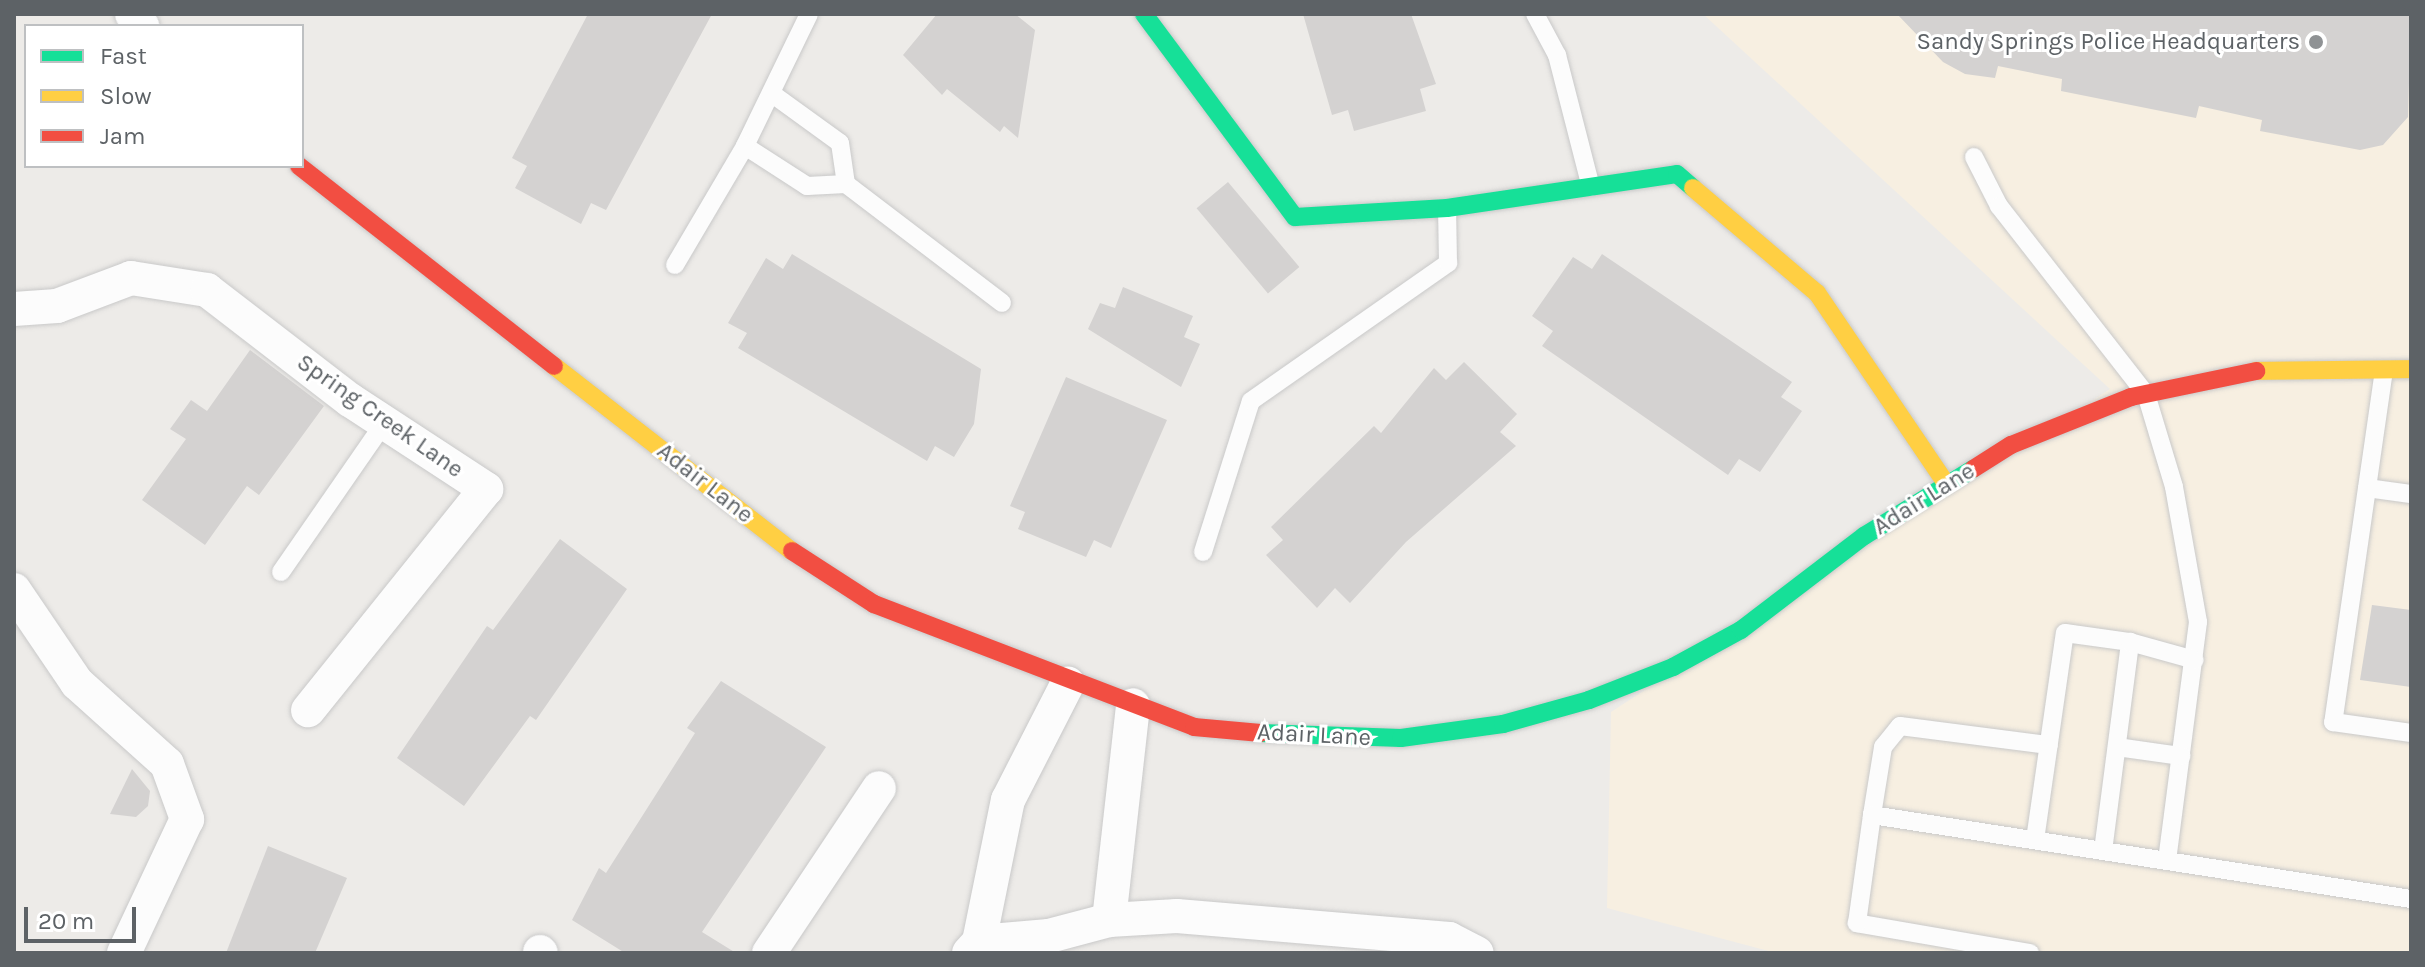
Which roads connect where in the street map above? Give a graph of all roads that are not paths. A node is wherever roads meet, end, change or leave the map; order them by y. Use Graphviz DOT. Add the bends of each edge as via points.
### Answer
graph roads {
  1 [pos="809,14"];
  2 [pos="1144,14"];
  3 [pos="1535,14"];
  4 [pos="771,93"];
  5 [pos="745,146"];
  6 [pos="1974,157"];
  7 [pos="302,168"];
  8 [pos="846,184"];
  9 [pos="1591,187"];
  10 [pos="1447,208"];
  11 [pos="675,265"];
  12 [pos="1002,303"];
  13 [pos="14,309"];
  14 [pos="2385,368"];
  15 [pos="2411,369"];
  16 [pos="2146,394"];
  17 [pos="385,422"];
  18 [pos="1947,485"];
  19 [pos="2367,488"];
  20 [pos="2411,494"];
  21 [pos="1203,552"];
  22 [pos="281,572"];
  23 [pos="14,590"];
  24 [pos="2130,642"];
  25 [pos="2195,660"];
  26 [pos="1068,683"];
  27 [pos="1133,705"];
  28 [pos="308,710"];
  29 [pos="2411,733"];
  30 [pos="2049,745"];
  31 [pos="2117,747"];
  32 [pos="2181,756"];
  33 [pos="879,788"];
  34 [pos="1872,815"];
  35 [pos="2035,840"];
  36 [pos="2103,851"];
  37 [pos="2167,861"];
  38 [pos="2411,899"];
  39 [pos="1109,920"];
  40 [pos="1240,940"];
  41 [pos="974,947"];
  42 [pos="124,953"];
  43 [pos="769,953"];
  44 [pos="1477,953"];
  45 [pos="2030,953"];
  1 -- 4 [label="lane"];
  2 -- 10 [label="street" via="1295,217"];
  3 -- 9 [label="lane" via="1557,55"];
  4 -- 5 [label="lane"];
  4 -- 8 [label="lane" via="840,143"];
  5 -- 8 [label="lane" via="807,186"];
  5 -- 11 [label="lane"];
  6 -- 16 [label="lane" via="1999,206"];
  7 -- 26 [label="street, Adair Lane" via="813,568 874,604"];
  8 -- 12 [label="lane"];
  9 -- 10 [label="street"];
  9 -- 18 [label="street" via="1677,174 1817,293"];
  10 -- 21 [label="lane" via="1448,263 1251,401"];
  13 -- 17 [label="street, Spring Creek Lane" via="57,306 131,278 207,290"];
  14 -- 15 [label="street, Adair Lane"];
  14 -- 16 [label="street, Adair Lane" via="2258,371"];
  14 -- 19 [label="lane"];
  16 -- 18 [label="street, Adair Lane" via="2011,445"];
  16 -- 25 [label="lane" via="2174,487 2198,622"];
  17 -- 22 [label="lane"];
  17 -- 28 [label="street, Spring Creek Lane" via="486,489"];
  18 -- 27 [label="street, Adair Lane" via="1864,536 1741,630 1589,700 1503,724 1401,738 1310,738 1194,727"];
  19 -- 20 [label="lane"];
  19 -- 29 [label="lane" via="2333,722"];
  23 -- 42 [label="street" via="77,683 167,764 187,819"];
  24 -- 25 [label="lane"];
  24 -- 30 [label="lane" via="2065,633"];
  24 -- 31 [label="lane"];
  25 -- 32 [label="lane"];
  26 -- 27 [label="street, Adair Lane"];
  26 -- 41 [label="street" via="1008,800"];
  27 -- 39 [label="street"];
  30 -- 34 [label="lane" via="1900,726 1883,747"];
  30 -- 35 [label="lane"];
  31 -- 32 [label="lane"];
  31 -- 36 [label="lane"];
  32 -- 37 [label="lane"];
  33 -- 43 [label="street"];
  34 -- 35 [label="lane"];
  34 -- 45 [label="lane" via="1857,923"];
  35 -- 36 [label="lane"];
  36 -- 37 [label="lane"];
  37 -- 38 [label="lane"];
  39 -- 40 [label="street" via="1177,916"];
  39 -- 41 [label="street"];
  40 -- 44 [label="street" via="1449,939"];
}
